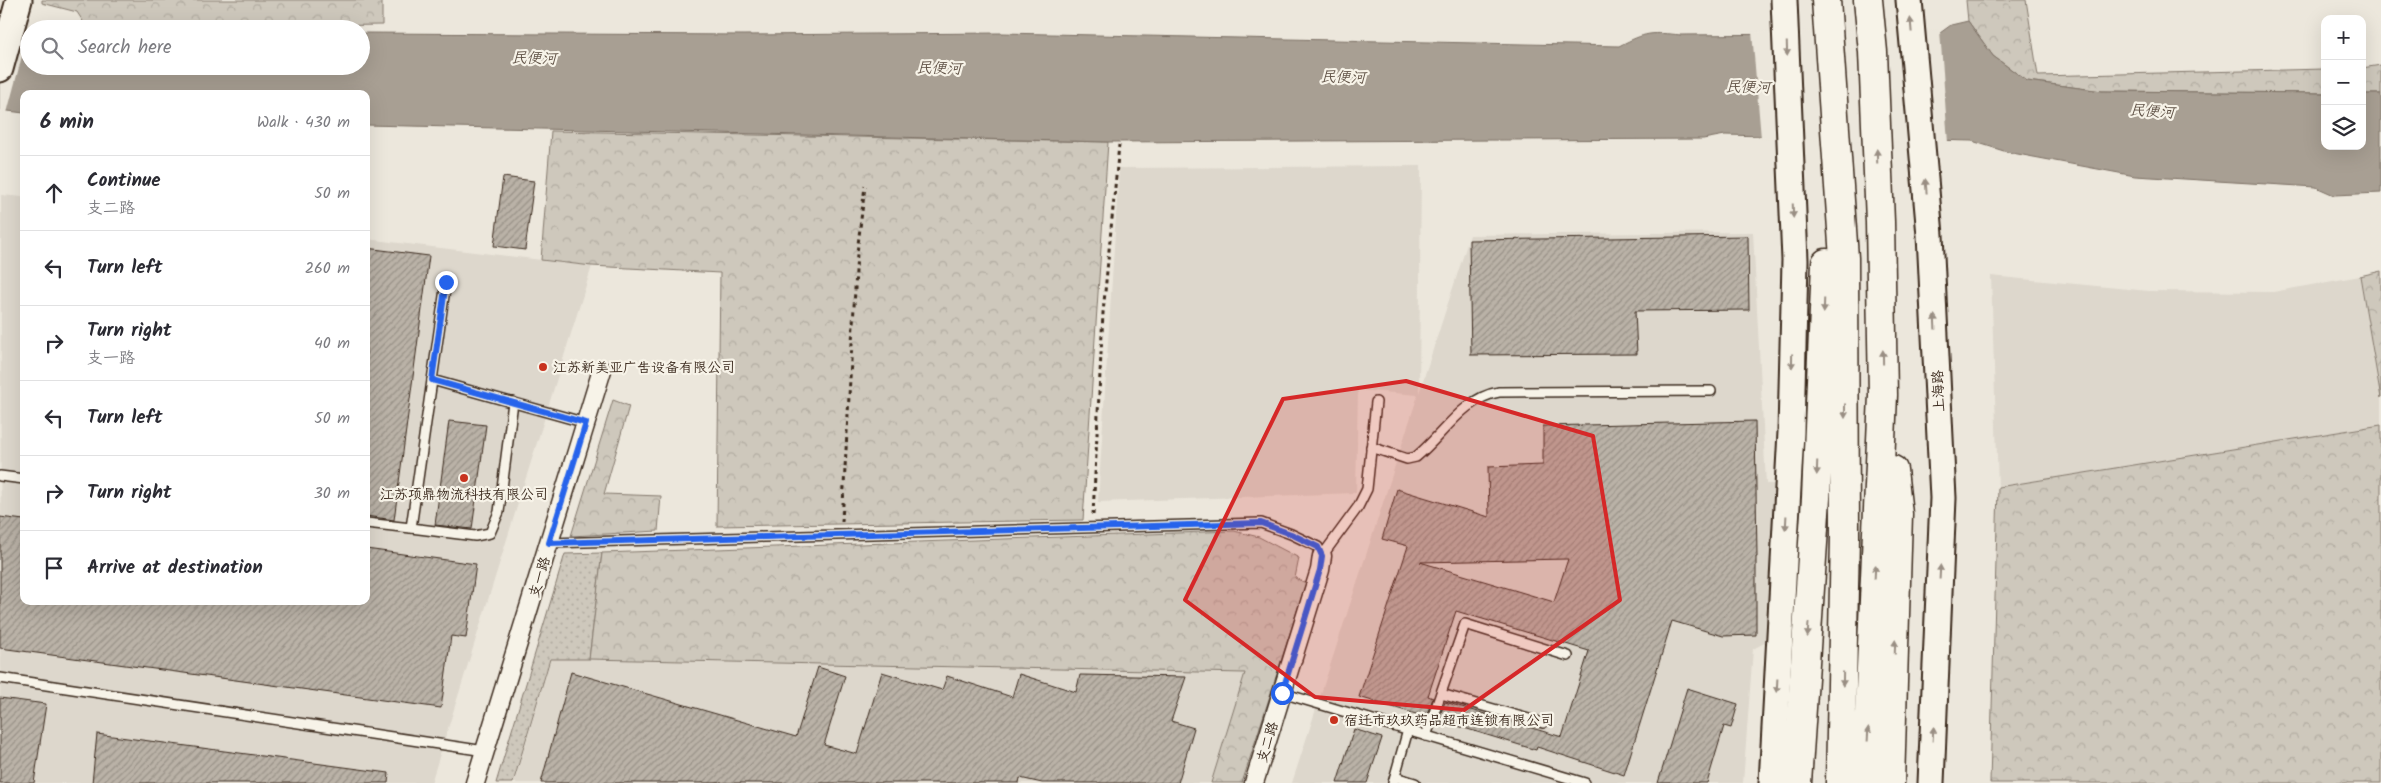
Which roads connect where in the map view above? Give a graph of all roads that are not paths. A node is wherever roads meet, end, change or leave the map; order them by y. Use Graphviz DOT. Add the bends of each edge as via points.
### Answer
graph roads {
  1 [pos="19,0"];
  2 [pos="1784,0"];
  3 [pos="1826,0"];
  4 [pos="1868,0"];
  5 [pos="1909,0"];
  6 [pos="0,69"];
  7 [pos="1835,258"];
  8 [pos="446,282"];
  9 [pos="602,370"];
  10 [pos="432,380"];
  11 [pos="1711,391"];
  12 [pos="1883,395"];
  13 [pos="513,402"];
  14 [pos="1376,402"];
  15 [pos="586,423"];
  16 [pos="1371,447"];
  17 [pos="0,476"];
  18 [pos="20,478"];
  19 [pos="370,523"];
  20 [pos="411,528"];
  21 [pos="549,543"];
  22 [pos="1322,556"];
  23 [pos="1568,656"];
  24 [pos="0,678"];
  25 [pos="1282,693"];
  26 [pos="1441,694"];
  27 [pos="1543,723"];
  28 [pos="1408,730"];
  29 [pos="1426,736"];
  30 [pos="485,751"];
  31 [pos="1394,780"];
  32 [pos="475,783"];
  33 [pos="1254,783"];
  34 [pos="1415,783"];
  35 [pos="1585,783"];
  36 [pos="1772,783"];
  37 [pos="1797,783"];
  38 [pos="1840,783"];
  39 [pos="1866,783"];
  40 [pos="1890,783"];
  41 [pos="1931,783"];
  1 -- 6 [label="main road"];
  2 -- 36 [label="main road, one-way" via="1795,260 1791,432"];
  3 -- 7 [label="highway" via="1833,103"];
  12 -- 4 [label="highway, one-way" via="1880,222"];
  41 -- 5 [label="main road, 上海路, one-way" via="1943,498 1930,235"];
  7 -- 37 [label="highway, one-way"];
  7 -- 38 [label="highway, one-way" via="1845,537"];
  8 -- 10 [label="lane"];
  9 -- 15 [label="street, 支一路"];
  10 -- 13 [label="lane"];
  10 -- 20 [label="lane"];
  11 -- 16 [label="lane" via="1499,392 1487,394 1461,412 1416,456 1407,459"];
  39 -- 12 [label="highway, one-way"];
  40 -- 12 [label="highway, one-way" via="1898,514"];
  13 -- 15 [label="lane"];
  13 -- 20 [label="lane" via="499,512 490,532 475,536"];
  14 -- 16 [label="lane"];
  15 -- 21 [label="street, 支一路"];
  16 -- 22 [label="lane" via="1367,489 1358,507"];
  17 -- 18 [label="lane"];
  19 -- 20 [label="lane"];
  21 -- 22 [label="lane" via="1261,523 1318,547"];
  21 -- 30 [label="street, 支一路"];
  22 -- 25 [label="street, 支二路"];
  23 -- 26 [label="lane" via="1465,624"];
  24 -- 30 [label="lane"];
  25 -- 28 [label="lane"];
  25 -- 33 [label="street, 支二路"];
  26 -- 27 [label="lane"];
  26 -- 29 [label="lane"];
  28 -- 29 [label="lane"];
  28 -- 31 [label="lane"];
  29 -- 35 [label="lane"];
  30 -- 32 [label="street, 支一路"];
  31 -- 34 [label="lane"];
}
